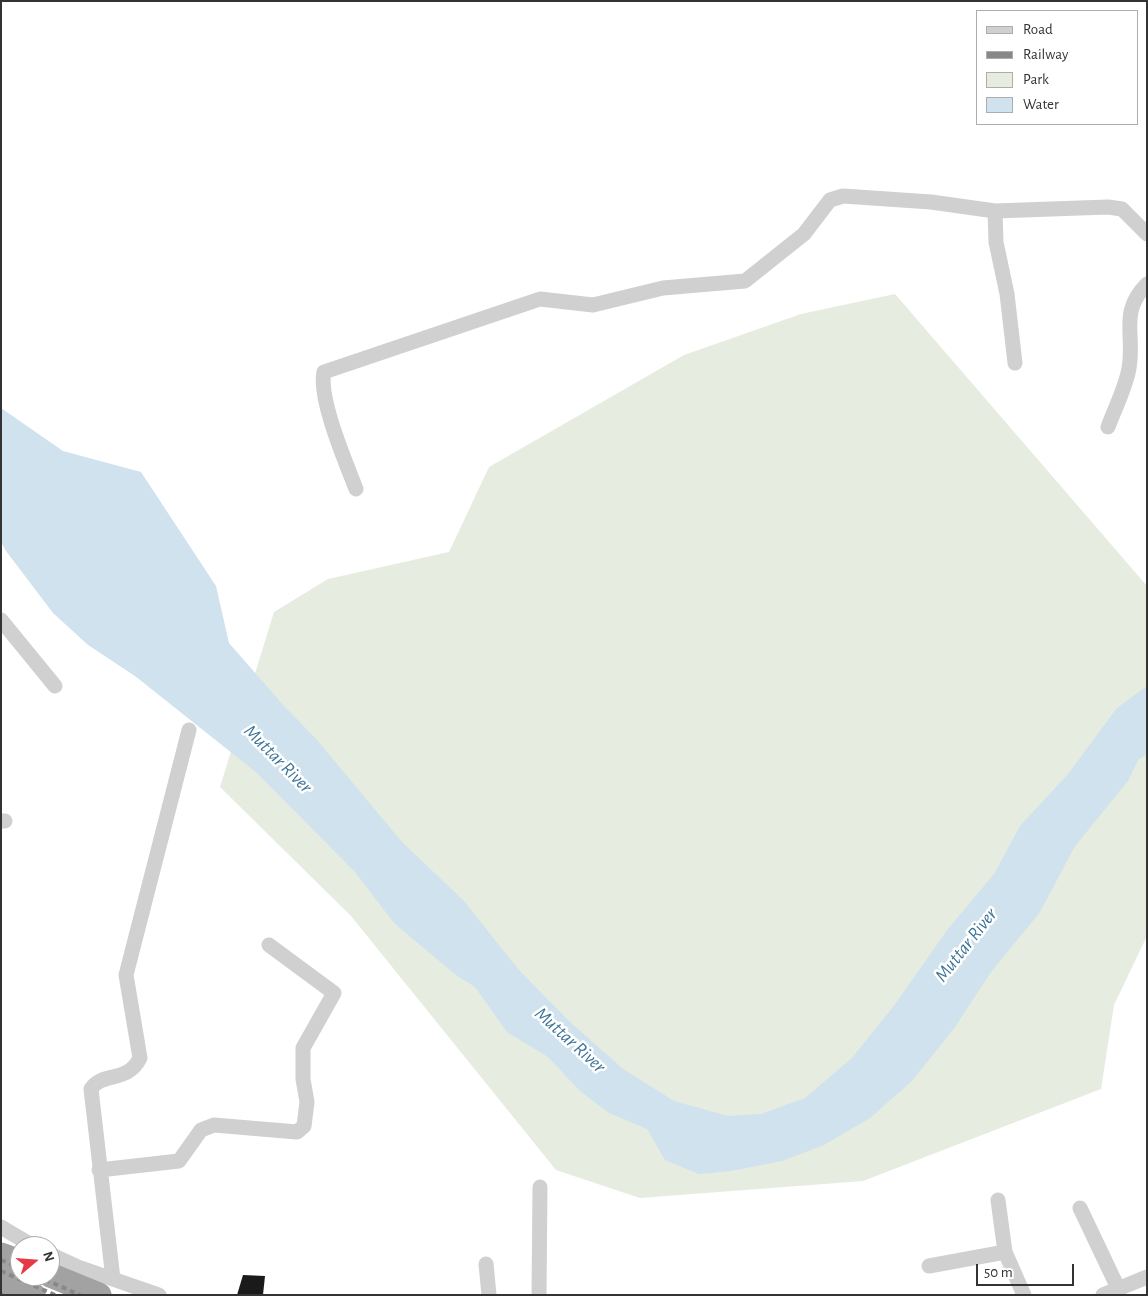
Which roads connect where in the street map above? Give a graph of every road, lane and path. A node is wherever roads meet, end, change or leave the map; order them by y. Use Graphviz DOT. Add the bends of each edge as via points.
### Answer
graph roads {
  1 [pos="995,211"];
  2 [pos="1147,234"];
  3 [pos="1147,284"];
  4 [pos="1015,364"];
  5 [pos="1108,426"];
  6 [pos="356,489"];
  7 [pos="1,620"];
  8 [pos="55,686"];
  9 [pos="189,730"];
  10 [pos="269,946"];
  11 [pos="99,1170"];
  12 [pos="540,1187"];
  13 [pos="998,1200"];
  14 [pos="1080,1208"];
  15 [pos="1,1227"];
  16 [pos="16,1236"];
  17 [pos="1005,1252"];
  18 [pos="60,1259"];
  19 [pos="486,1264"];
  20 [pos="929,1266"];
  21 [pos="60,1277"];
  22 [pos="1147,1277"];
  23 [pos="1,1280"];
  24 [pos="106,1287"];
  25 [pos="1118,1288"];
  26 [pos="33,1295"];
  27 [pos="159,1295"];
  28 [pos="489,1295"];
  29 [pos="539,1295"];
  30 [pos="1024,1295"];
  31 [pos="1103,1295"];
  1 -- 2 [label="street" via="1122,209"];
  1 -- 4 [label="street" via="996,242 1007,294"];
  1 -- 6 [label="street" via="931,202 843,196 830,200 804,234 745,281 663,288 593,305 540,299 324,372 325,399"];
  3 -- 5 [label="street" via="1135,296 1130,311 1129,368"];
  7 -- 8 [label="street"];
  9 -- 11 [label="street" via="126,975 140,1058 126,1074 98,1082 91,1089"];
  10 -- 11 [label="street" via="334,993 303,1048 307,1102 304,1126 296,1132 214,1125 201,1130 178,1161"];
  11 -- 24 [label="street"];
  12 -- 29 [label="street"];
  13 -- 17 [label="street"];
  14 -- 25 [label="street"];
  15 -- 16 [label="street"];
  17 -- 20 [label="street"];
  17 -- 30 [label="street"];
  18 -- 24 [label="street"];
  19 -- 28 [label="street"];
  21 -- 24 [label="highway"];
  22 -- 25 [label="street"];
  23 -- 26 [label="highway"];
  24 -- 27 [label="street"];
  25 -- 31 [label="street"];
}
